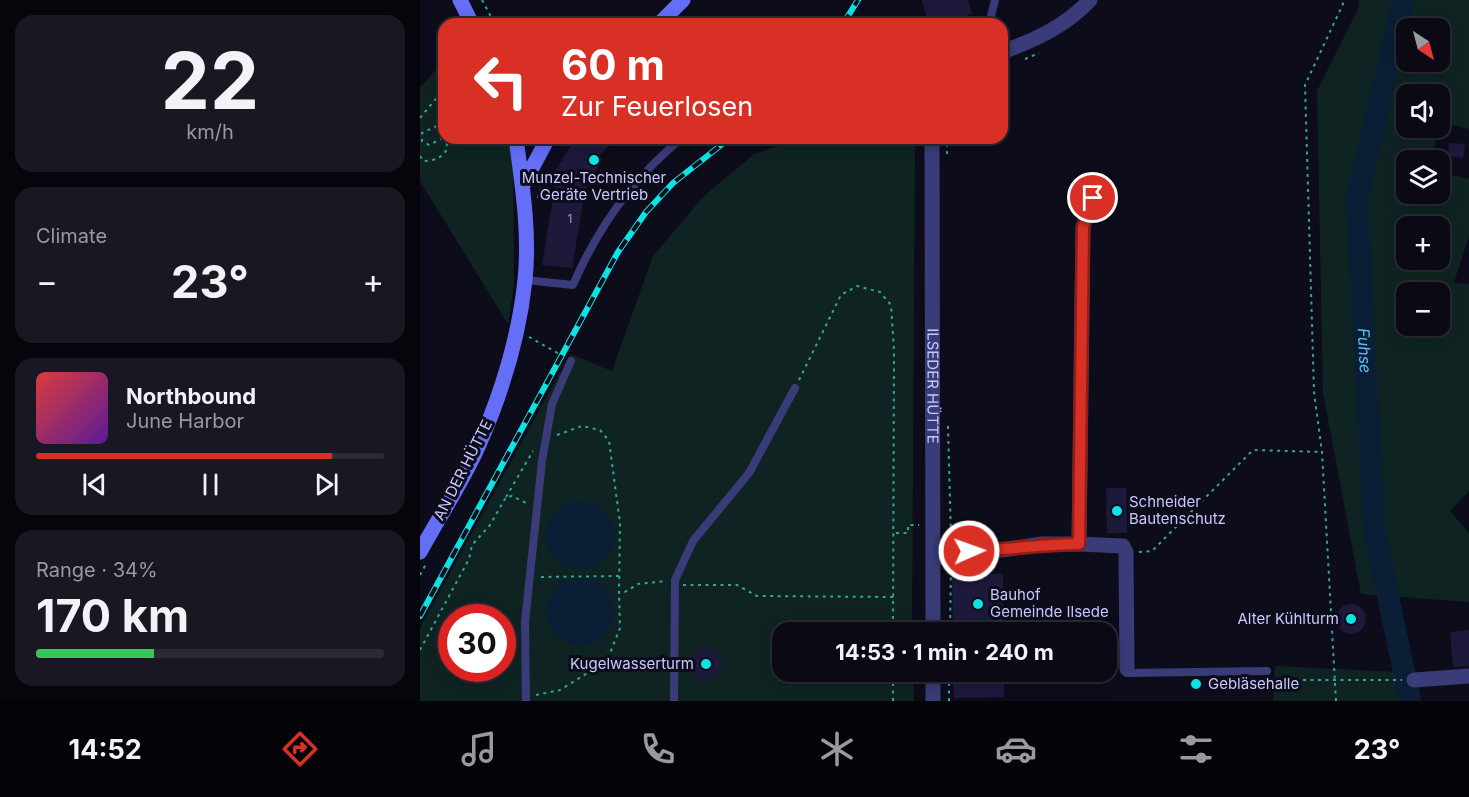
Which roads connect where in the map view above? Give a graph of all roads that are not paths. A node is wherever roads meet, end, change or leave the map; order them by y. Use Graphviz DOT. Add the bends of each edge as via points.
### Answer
graph roads {
  1 [pos="459,0"];
  2 [pos="683,0"];
  3 [pos="995,0"];
  4 [pos="1090,0"];
  5 [pos="469,18"];
  6 [pos="666,18"];
  7 [pos="990,18"];
  8 [pos="1008,50"];
  9 [pos="517,144"];
  10 [pos="545,144"];
  11 [pos="675,144"];
  12 [pos="932,144"];
  13 [pos="522,185"];
  14 [pos="1093,198"];
  15 [pos="525,280"];
  16 [pos="571,361"];
  17 [pos="795,388"];
  18 [pos="1079,544"];
  19 [pos="933,551"];
  20 [pos="420,552"];
  21 [pos="933,622"];
  22 [pos="1127,669"];
  23 [pos="1267,671"];
  24 [pos="1469,676"];
  25 [pos="1414,680"];
  26 [pos="933,682"];
  27 [pos="526,699"];
  28 [pos="674,701"];
  29 [pos="933,701"];
  1 -- 5 [label="street"];
  2 -- 6 [label="street"];
  3 -- 7 [label="lane"];
  4 -- 8 [label="street" via="1074,16 1035,40"];
  9 -- 13 [label="street, AN DER HÜTTE"];
  10 -- 13 [label="street"];
  11 -- 15 [label="lane" via="636,180 605,222 573,285"];
  12 -- 19 [label="street, ILSEDER HÜTTE"];
  13 -- 15 [label="street, AN DER HÜTTE"];
  14 -- 18 [label="street" via="1083,227"];
  15 -- 20 [label="street, AN DER HÜTTE" via="500,393 477,449"];
  16 -- 27 [label="lane" via="552,404 542,461 525,622"];
  17 -- 28 [label="lane" via="749,473 693,541 675,582"];
  18 -- 19 [label="street"];
  18 -- 22 [label="street" via="1123,546 1126,552"];
  19 -- 21 [label="street, ILSEDER HÜTTE"];
  22 -- 23 [label="lane" via="1126,673"];
  24 -- 25 [label="street"];
  26 -- 29 [label="street"];
}
